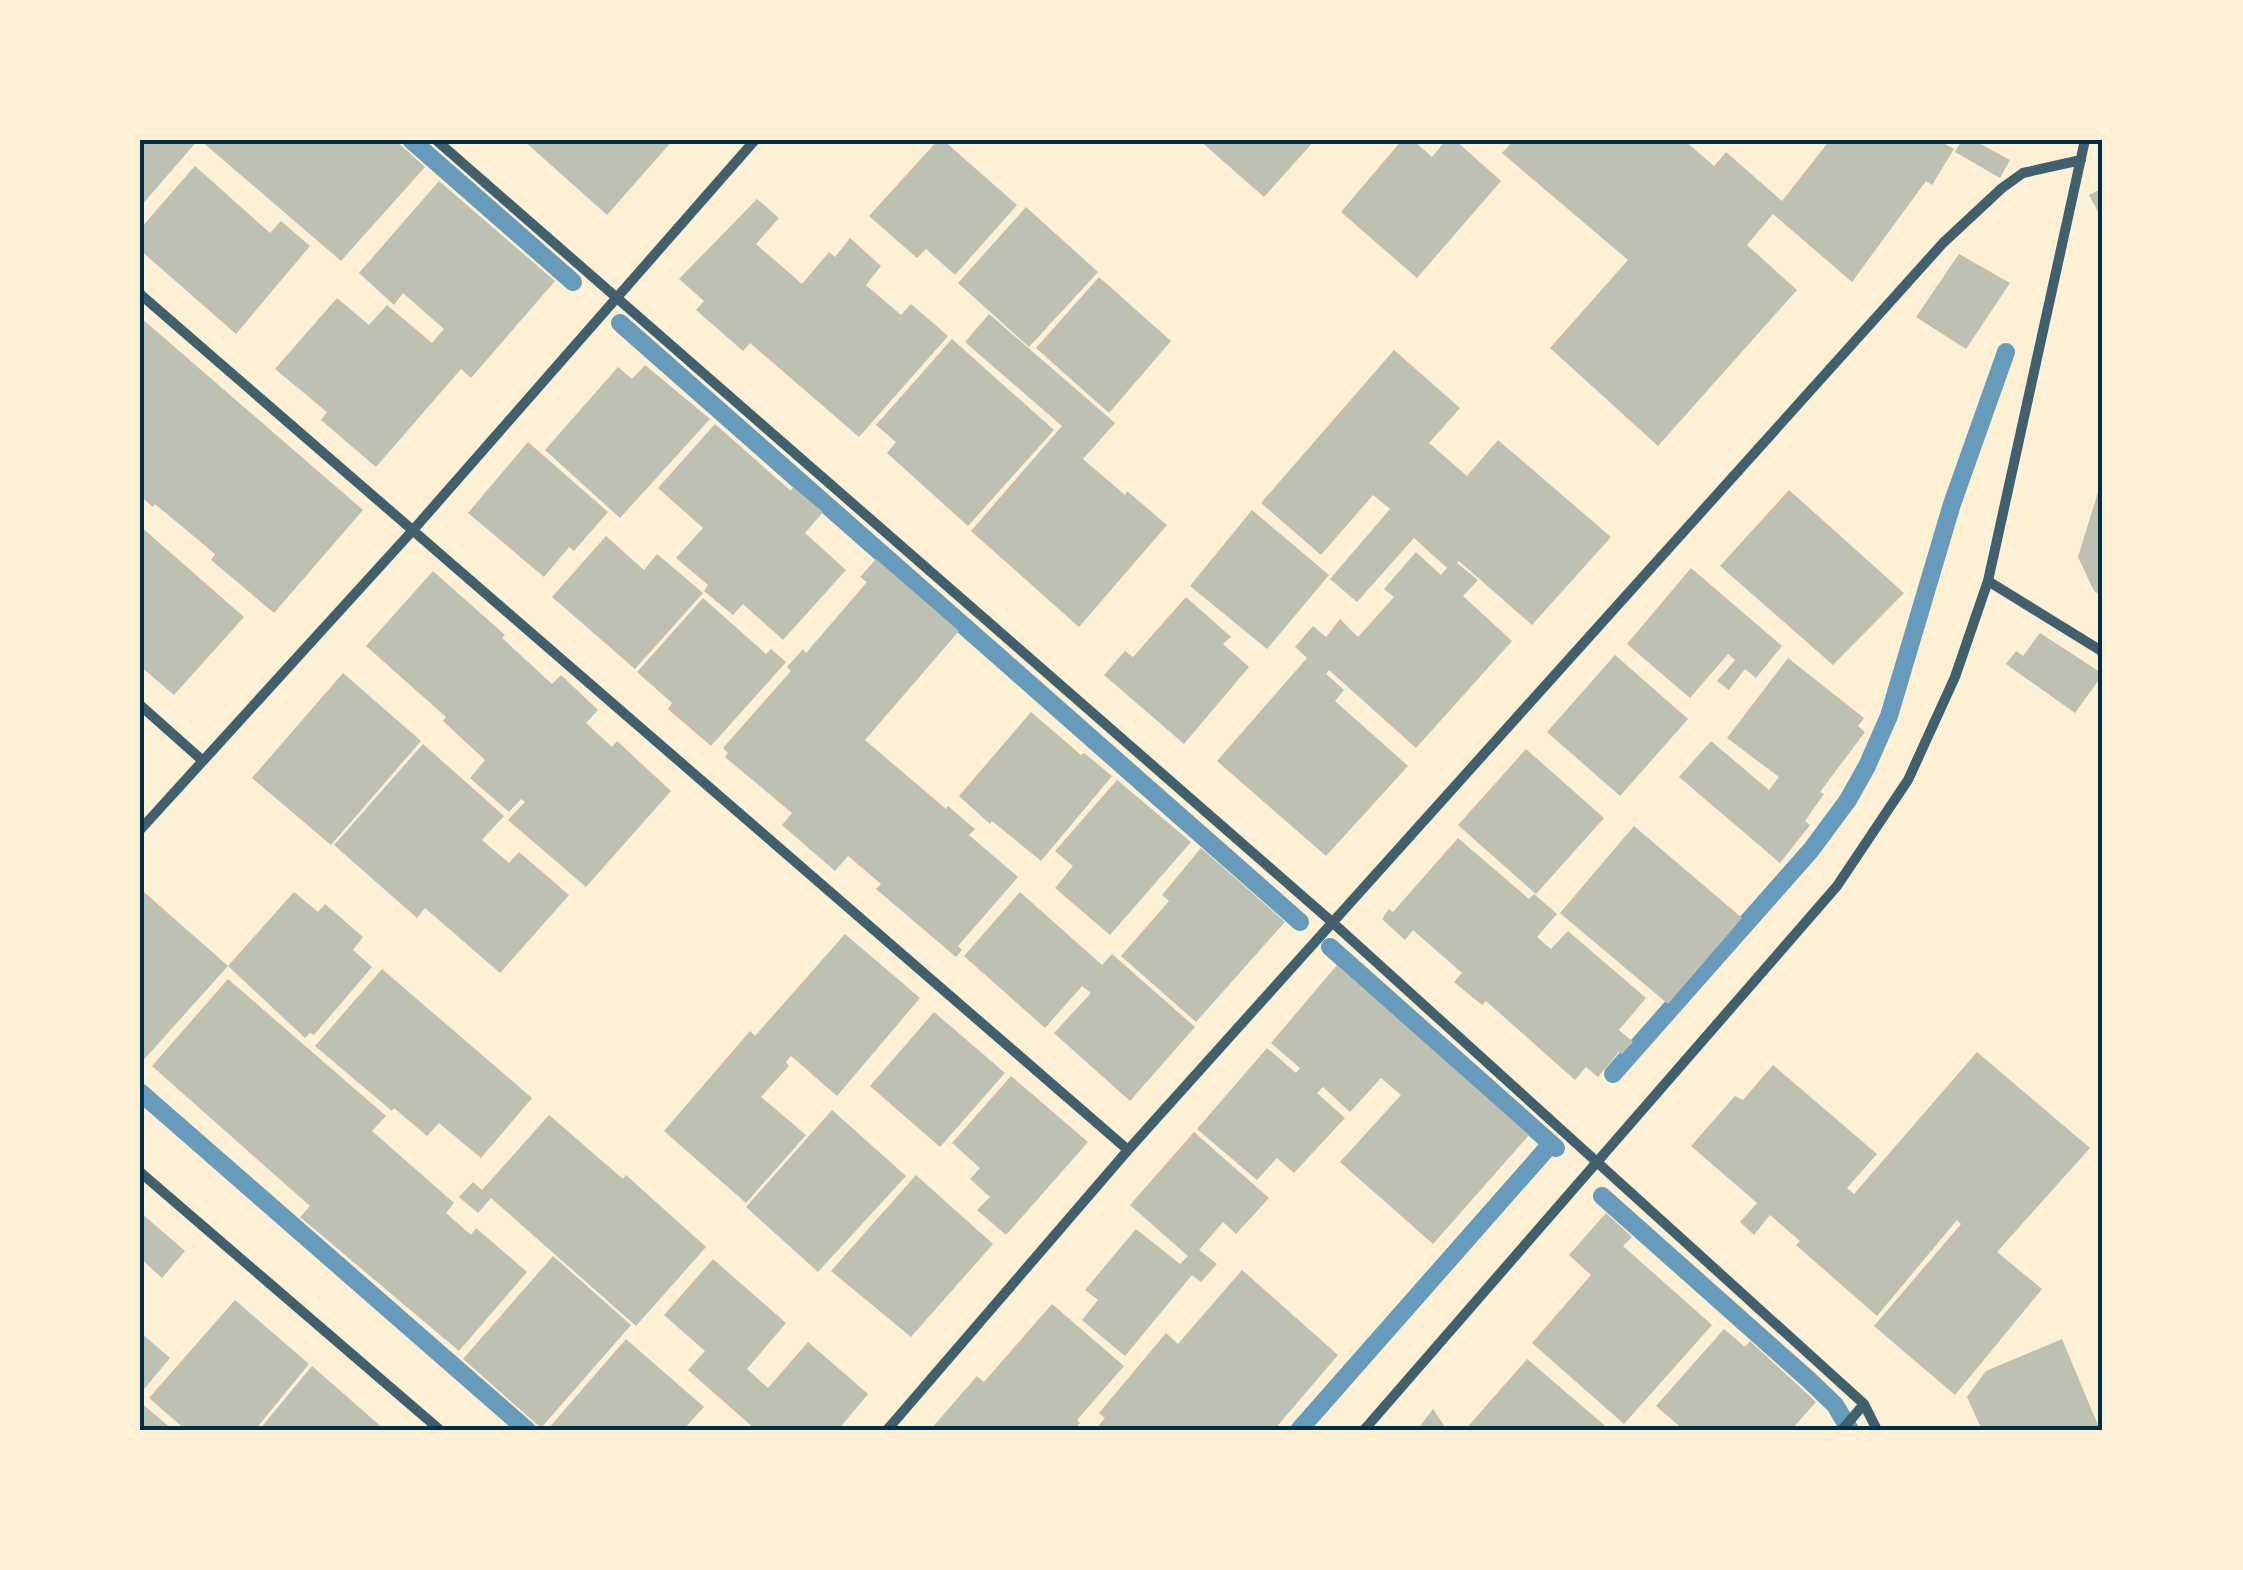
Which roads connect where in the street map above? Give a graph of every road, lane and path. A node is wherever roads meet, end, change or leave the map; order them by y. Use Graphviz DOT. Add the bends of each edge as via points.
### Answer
graph roads {
  1 [pos="436,140"];
  2 [pos="755,140"];
  3 [pos="2085,140"];
  4 [pos="2080,160"];
  5 [pos="140,294"];
  6 [pos="614,298"];
  7 [pos="414,529"];
  8 [pos="1988,580"];
  9 [pos="2103,652"];
  10 [pos="140,706"];
  11 [pos="203,761"];
  12 [pos="140,830"];
  13 [pos="1332,922"];
  14 [pos="1128,1150"];
  15 [pos="1598,1164"];
  16 [pos="140,1172"];
  17 [pos="1864,1404"];
  18 [pos="440,1430"];
  19 [pos="888,1430"];
  20 [pos="1364,1430"];
  21 [pos="1842,1430"];
  22 [pos="1877,1430"];
  1 -- 6 [label="street"];
  2 -- 6 [label="street"];
  3 -- 4 [label="street"];
  4 -- 8 [label="street"];
  4 -- 13 [label="street" via="2023,173 1943,243"];
  5 -- 7 [label="street"];
  6 -- 7 [label="street"];
  6 -- 13 [label="street"];
  7 -- 11 [label="street"];
  7 -- 14 [label="street"];
  8 -- 9 [label="street"];
  8 -- 15 [label="street" via="1955,677 1908,780 1858,856"];
  10 -- 11 [label="street"];
  11 -- 12 [label="street"];
  13 -- 14 [label="street"];
  13 -- 15 [label="street"];
  14 -- 19 [label="street"];
  15 -- 17 [label="street"];
  15 -- 20 [label="street"];
  16 -- 18 [label="street"];
  17 -- 21 [label="street"];
  17 -- 22 [label="street"];
}
